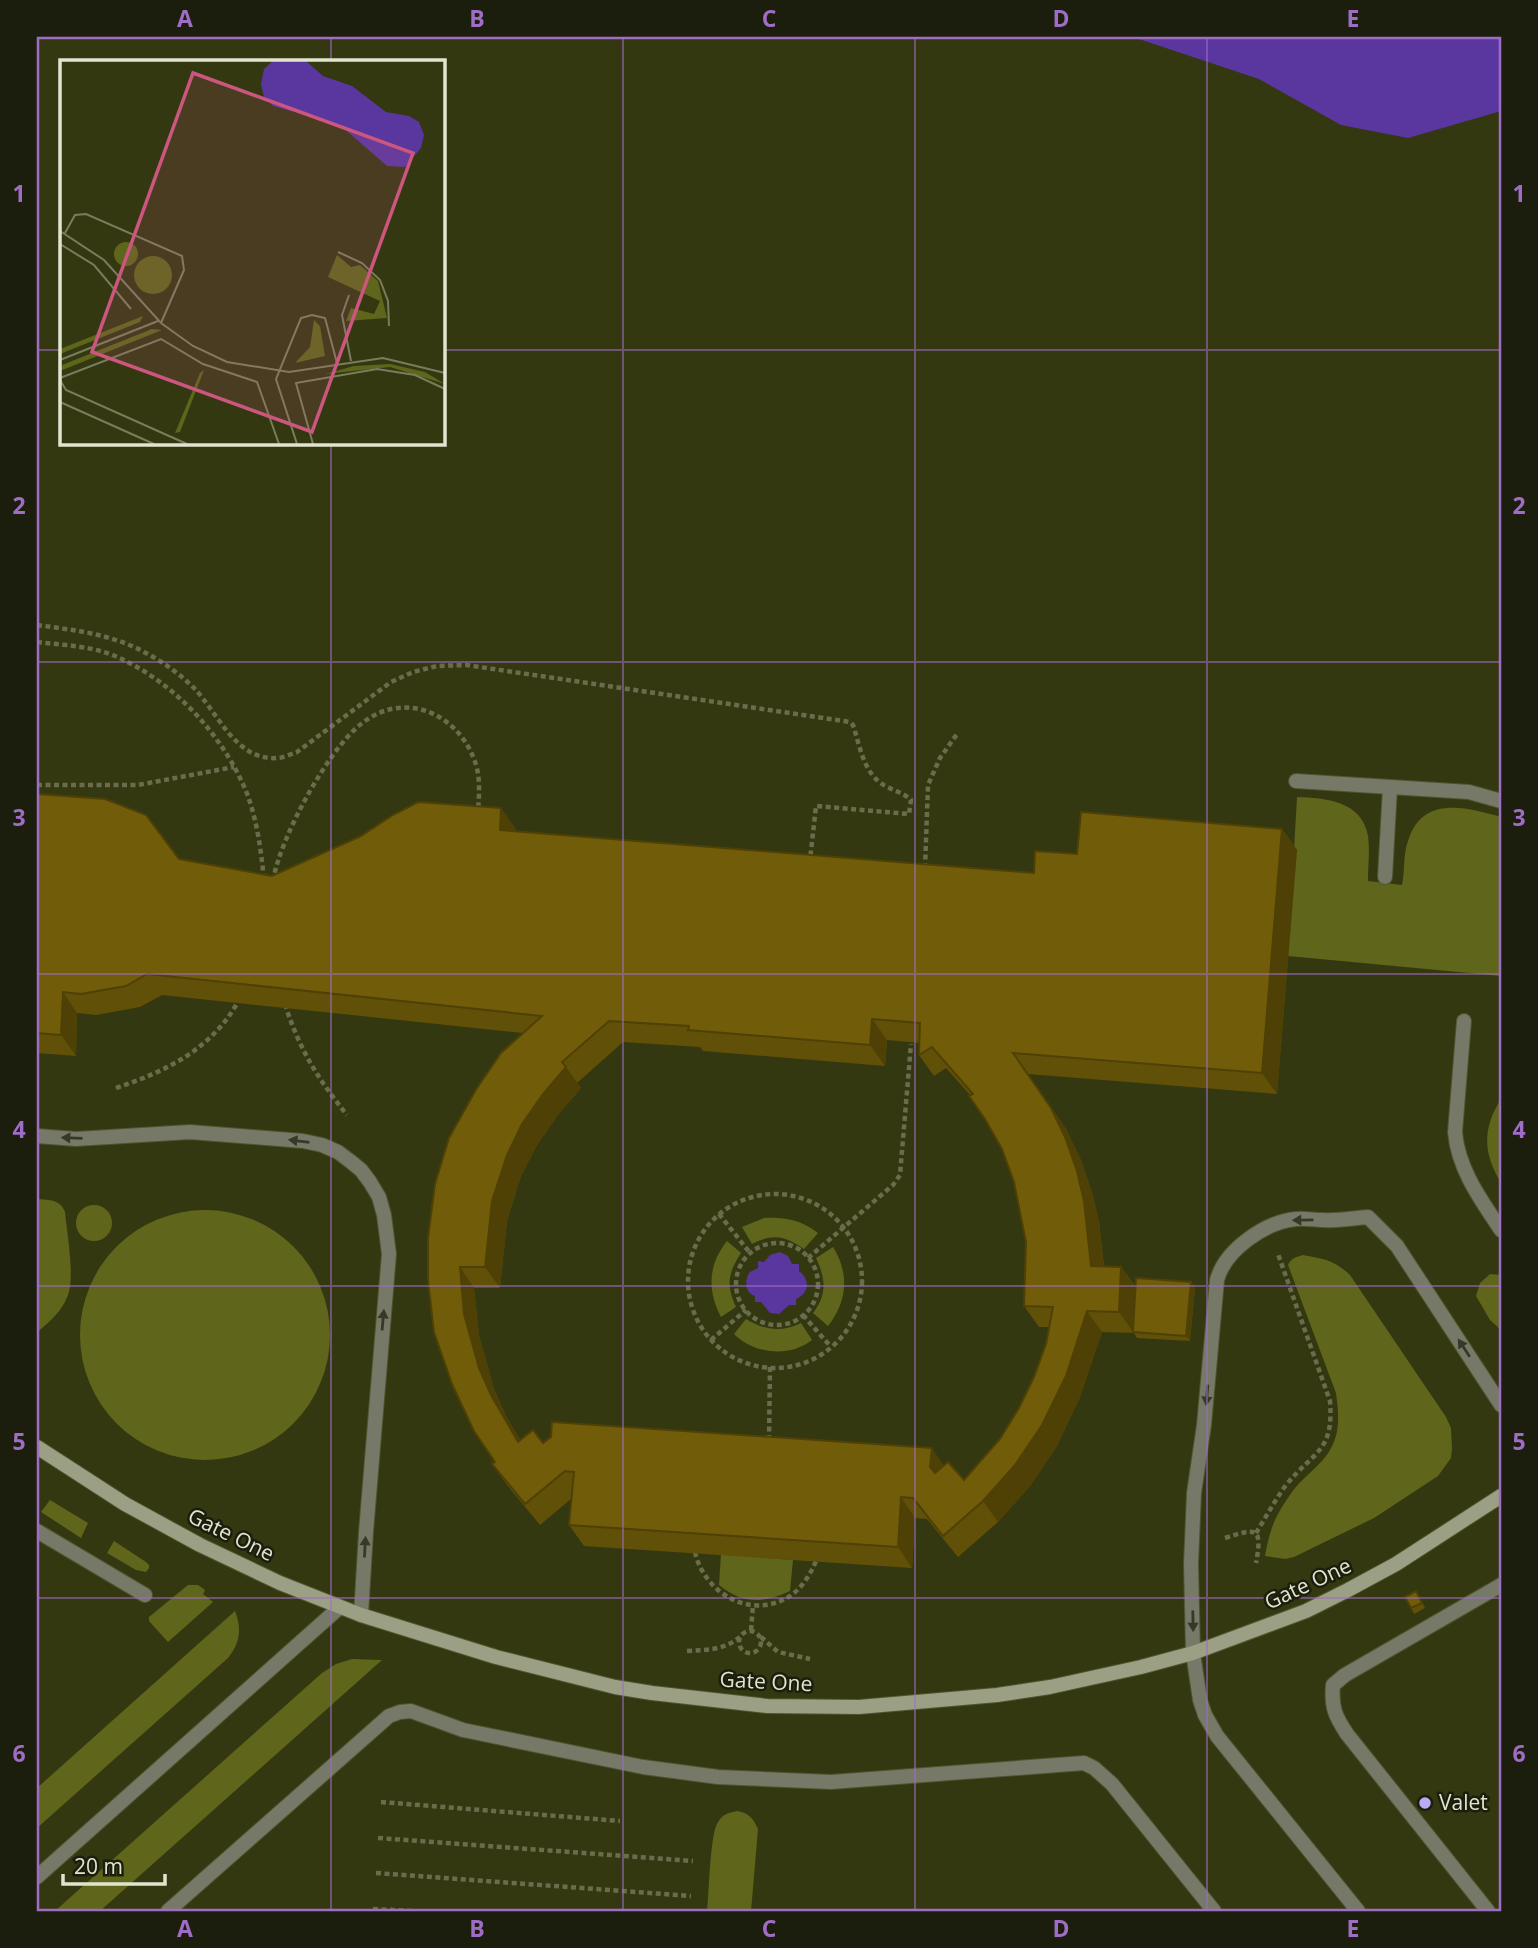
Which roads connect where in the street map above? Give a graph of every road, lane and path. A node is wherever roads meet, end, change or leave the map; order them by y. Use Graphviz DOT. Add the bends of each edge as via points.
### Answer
graph roads {
  1 [pos="37,625"];
  2 [pos="37,642"];
  3 [pos="957,734"];
  4 [pos="234,767"];
  5 [pos="1296,781"];
  6 [pos="37,785"];
  7 [pos="1390,787"];
  8 [pos="1501,801"];
  9 [pos="478,813"];
  10 [pos="809,867"];
  11 [pos="925,873"];
  12 [pos="1385,877"];
  13 [pos="264,890"];
  14 [pos="273,890"];
  15 [pos="240,997"];
  16 [pos="284,1000"];
  17 [pos="1464,1021"];
  18 [pos="911,1044"];
  19 [pos="116,1088"];
  20 [pos="347,1115"];
  21 [pos="37,1136"];
  22 [pos="719,1214"];
  23 [pos="843,1226"];
  24 [pos="1501,1230"];
  25 [pos="750,1253"];
  26 [pos="1278,1254"];
  27 [pos="808,1258"];
  28 [pos="746,1310"];
  29 [pos="803,1315"];
  30 [pos="711,1340"];
  31 [pos="831,1347"];
  32 [pos="770,1367"];
  33 [pos="1501,1405"];
  34 [pos="769,1444"];
  35 [pos="37,1447"];
  36 [pos="1501,1496"];
  37 [pos="37,1531"];
  38 [pos="1256,1533"];
  39 [pos="1224,1538"];
  40 [pos="695,1552"];
  41 [pos="817,1561"];
  42 [pos="1256,1563"];
  43 [pos="1501,1585"];
  44 [pos="145,1595"];
  45 [pos="753,1605"];
  46 [pos="340,1608"];
  47 [pos="361,1615"];
  48 [pos="751,1630"];
  49 [pos="740,1636"];
  50 [pos="761,1637"];
  51 [pos="687,1651"];
  52 [pos="1193,1653"];
  53 [pos="810,1659"];
  54 [pos="381,1802"];
  55 [pos="620,1821"];
  56 [pos="378,1838"];
  57 [pos="693,1861"];
  58 [pos="376,1873"];
  59 [pos="37,1877"];
  60 [pos="691,1896"];
  61 [pos="373,1909"];
  62 [pos="168,1911"];
  63 [pos="412,1911"];
  64 [pos="1214,1911"];
  65 [pos="1358,1911"];
  66 [pos="1488,1911"];
  1 -- 10 [label="path" via="81,630 144,652 194,688 236,742 263,757 279,758 297,751 391,682 437,666 466,665 850,722 865,765 883,785 908,796 909,814 816,806"];
  2 -- 4 [label="path" via="115,656 163,684 214,736"];
  3 -- 11 [label="path" via="928,785"];
  4 -- 6 [label="path" via="138,785"];
  4 -- 13 [label="path" via="256,824"];
  5 -- 7 [label="lane"];
  7 -- 8 [label="lane" via="1469,792"];
  7 -- 12 [label="lane"];
  9 -- 14 [label="path" via="475,760 462,735 443,717 418,708 397,707 378,714 362,723 323,769 293,822"];
  15 -- 19 [label="path" via="230,1016 187,1057 151,1077"];
  16 -- 20 [label="path" via="299,1044"];
  17 -- 24 [label="lane" via="1456,1147"];
  18 -- 23 [label="path" via="900,1174"];
  47 -- 21 [label="lane, one-way" via="389,1254 384,1215 370,1182 338,1152 303,1141 190,1132 76,1139"];
  22 -- 23 [label="path" via="754,1196 797,1196 818,1205"];
  22 -- 25 [label="path"];
  22 -- 30 [label="path" via="695,1245 689,1265 691,1303"];
  23 -- 27 [label="path"];
  23 -- 31 [label="path" via="859,1256 863,1278 852,1322"];
  25 -- 27 [label="path" via="761,1246 786,1244"];
  25 -- 28 [label="path" via="736,1277 736,1292"];
  26 -- 38 [label="path" via="1330,1401 1332,1420 1327,1440 1285,1487"];
  27 -- 29 [label="path" via="815,1268 817,1294"];
  28 -- 29 [label="path" via="763,1323 777,1325"];
  28 -- 30 [label="path"];
  29 -- 31 [label="path"];
  30 -- 32 [label="path" via="740,1361"];
  31 -- 32 [label="path" via="801,1364"];
  32 -- 34 [label="path"];
  33 -- 52 [label="lane, one-way" via="1397,1246 1367,1217 1295,1219 1274,1225 1238,1247 1217,1280 1194,1493"];
  35 -- 46 [label="street, Gate One" via="125,1504 200,1545"];
  36 -- 52 [label="street, Gate One" via="1348,1590 1306,1611"];
  37 -- 44 [label="lane"];
  38 -- 39 [label="path"];
  38 -- 42 [label="path" via="1260,1545"];
  40 -- 45 [label="path" via="705,1578 717,1589 733,1600"];
  41 -- 45 [label="path" via="790,1596"];
  43 -- 66 [label="lane" via="1345,1675 1333,1685 1331,1700 1347,1734"];
  45 -- 48 [label="path"];
  46 -- 47 [label="street, Gate One"];
  46 -- 59 [label="lane"];
  47 -- 52 [label="street, Gate One" via="496,1657 615,1687 767,1706 859,1707 997,1695"];
  48 -- 49 [label="path"];
  48 -- 50 [label="path"];
  49 -- 50 [label="path" via="739,1645 748,1655 760,1648"];
  49 -- 51 [label="path" via="716,1649"];
  50 -- 53 [label="path" via="778,1652"];
  52 -- 65 [label="lane" via="1200,1700 1217,1736"];
  54 -- 55 [label="path"];
  56 -- 57 [label="path"];
  58 -- 60 [label="path"];
  61 -- 63 [label="path"];
  62 -- 64 [label="lane" via="389,1716 411,1711 463,1730 643,1767 718,1776 831,1782 1084,1763 1112,1784"];
}
